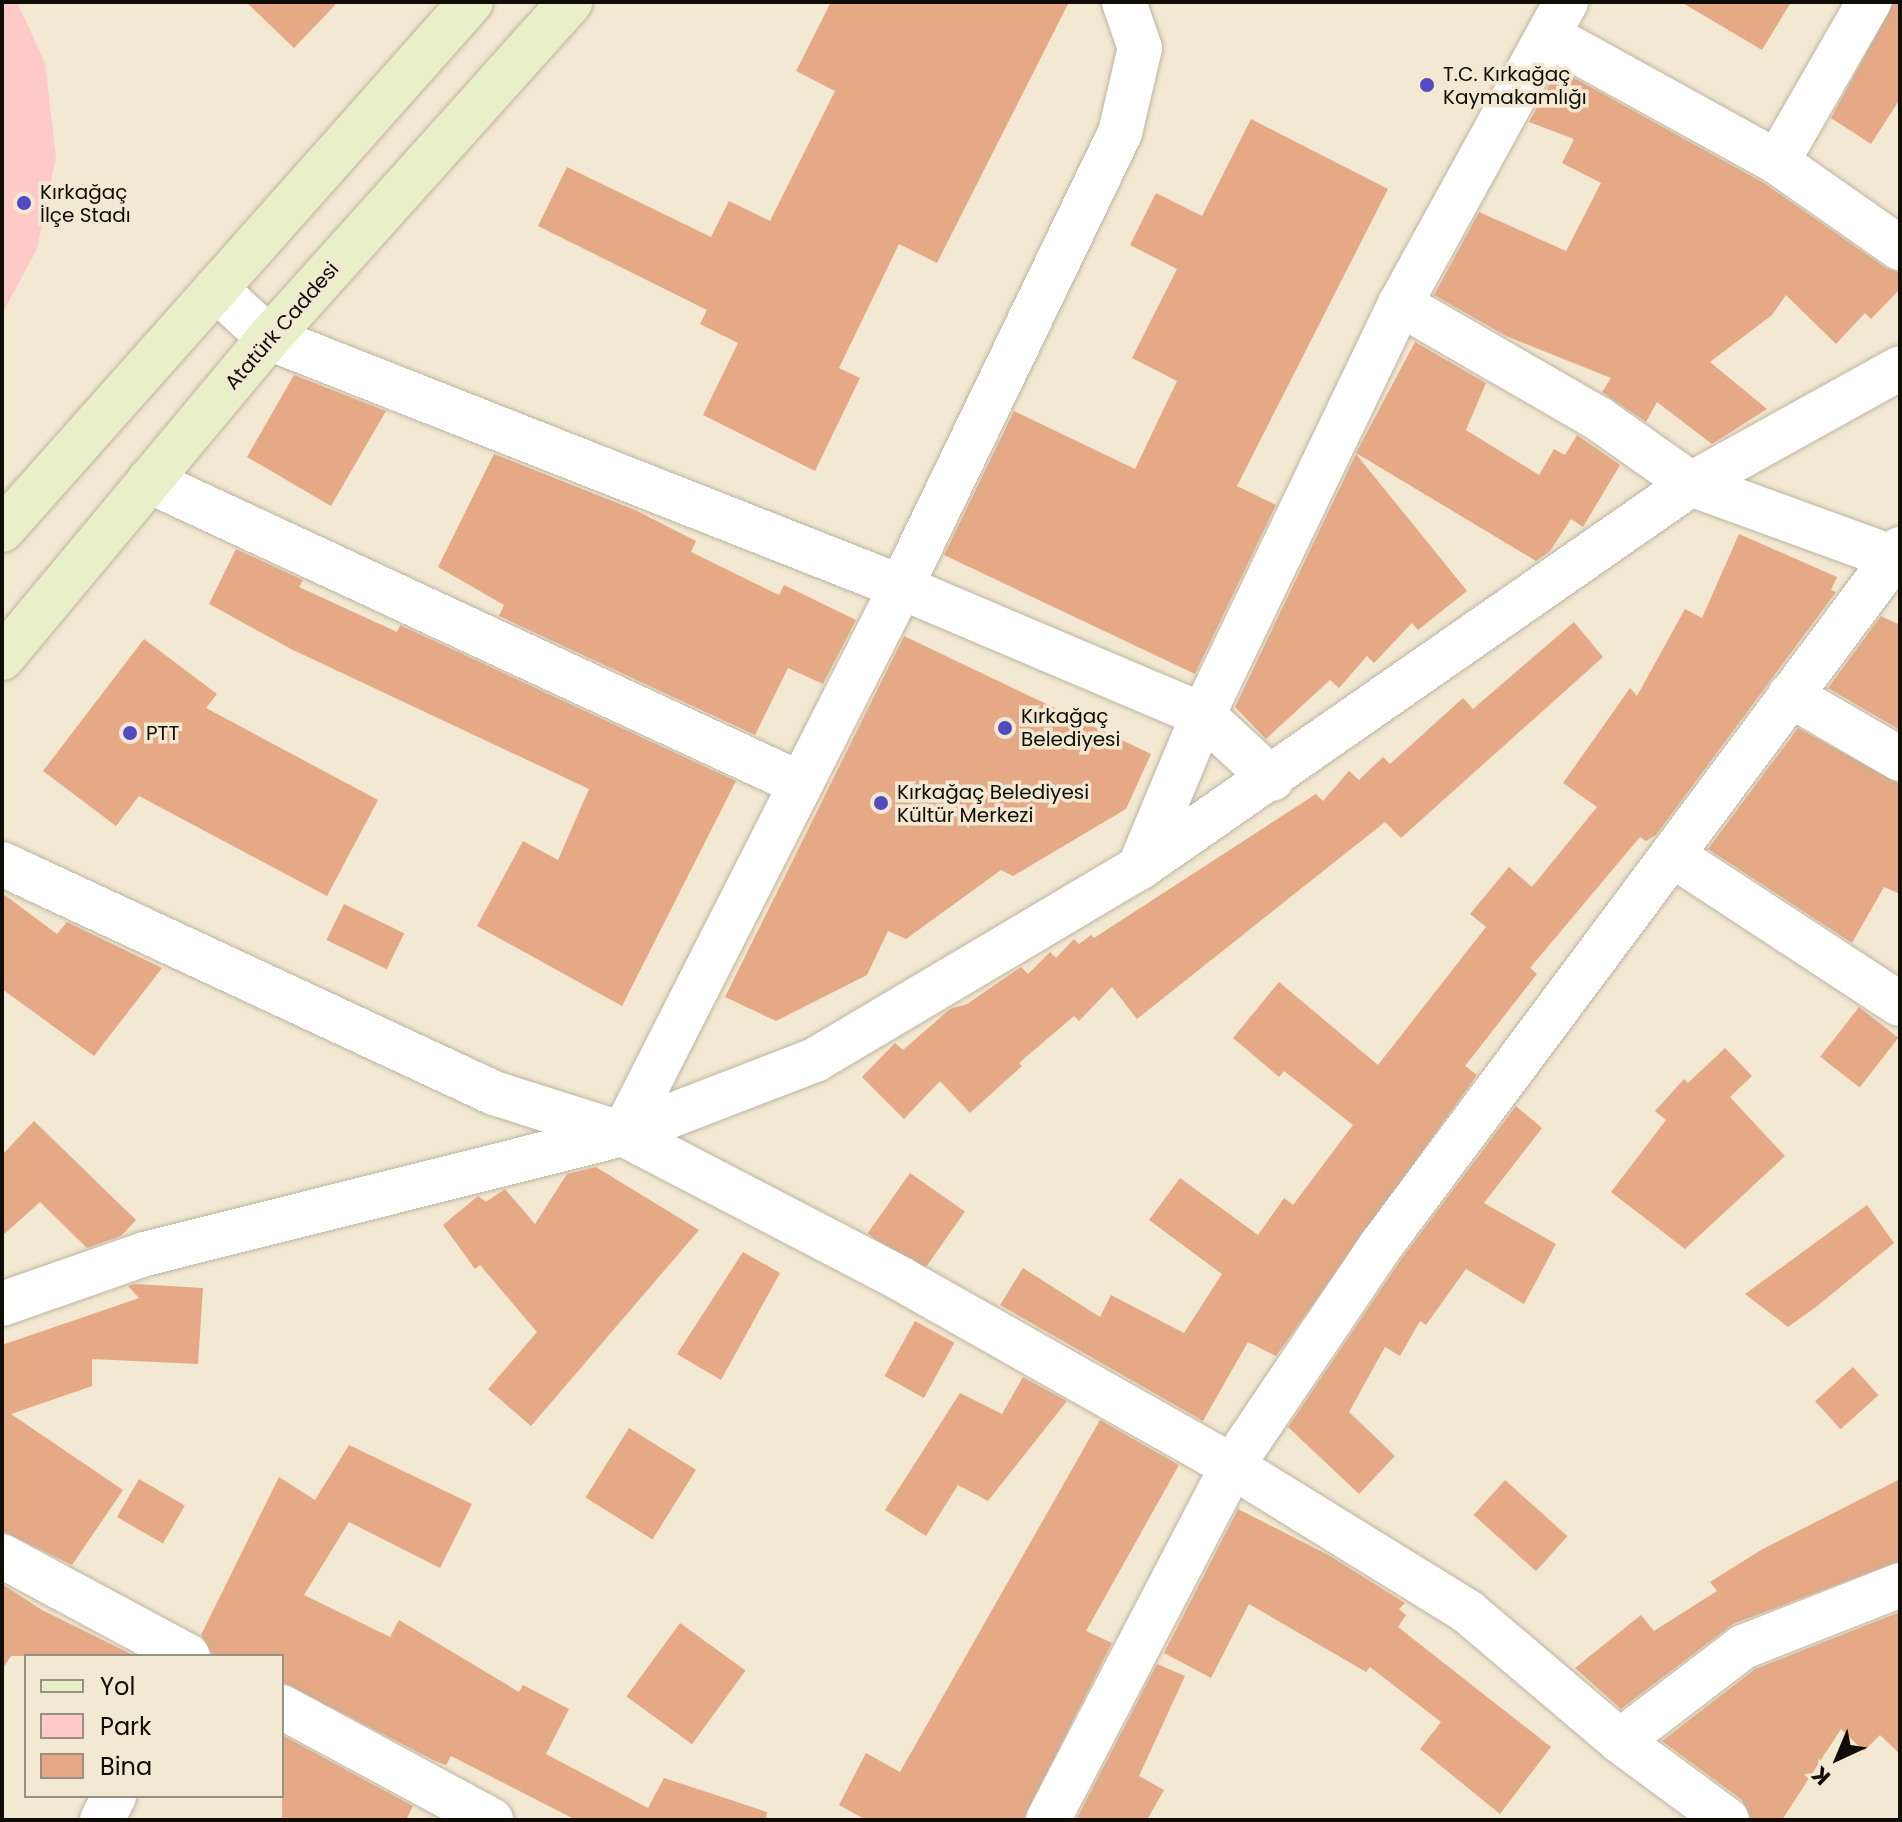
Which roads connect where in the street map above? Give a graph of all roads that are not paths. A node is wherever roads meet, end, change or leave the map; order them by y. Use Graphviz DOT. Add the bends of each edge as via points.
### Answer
graph roads {
  1 [pos="471,2"];
  2 [pos="570,2"];
  3 [pos="1124,2"];
  4 [pos="1869,2"];
  5 [pos="1557,19"];
  6 [pos="1777,162"];
  7 [pos="1900,248"];
  8 [pos="216,289"];
  9 [pos="1400,304"];
  10 [pos="269,338"];
  11 [pos="1900,368"];
  12 [pos="149,481"];
  13 [pos="1691,484"];
  14 [pos="2,530"];
  15 [pos="1898,556"];
  16 [pos="901,587"];
  17 [pos="2,658"];
  18 [pos="1790,695"];
  19 [pos="1203,715"];
  20 [pos="1900,759"];
  21 [pos="1272,779"];
  22 [pos="801,784"];
  23 [pos="1672,855"];
  24 [pos="2,864"];
  25 [pos="1139,868"];
  26 [pos="1900,1004"];
  27 [pos="623,1134"];
  28 [pos="2,1304"];
  29 [pos="1232,1466"];
  30 [pos="2,1556"];
  31 [pos="1900,1585"];
  32 [pos="182,1654"];
  33 [pos="284,1708"];
  34 [pos="1620,1741"];
  35 [pos="113,1798"];
  36 [pos="102,1820"];
  37 [pos="491,1820"];
  38 [pos="1048,1820"];
  39 [pos="1727,1820"];
  1 -- 8 [label="main road"];
  2 -- 10 [label="main road, Atatürk Caddesi"];
  3 -- 16 [label="street" via="1140,48 1120,133"];
  4 -- 6 [label="street"];
  5 -- 6 [label="street"];
  5 -- 9 [label="street"];
  6 -- 7 [label="street"];
  8 -- 10 [label="street"];
  8 -- 14 [label="main road"];
  9 -- 13 [label="street" via="1599,419"];
  9 -- 19 [label="street"];
  10 -- 12 [label="main road, Atatürk Caddesi"];
  10 -- 16 [label="street"];
  11 -- 13 [label="street"];
  12 -- 17 [label="main road, Atatürk Caddesi"];
  12 -- 22 [label="street"];
  13 -- 15 [label="street"];
  13 -- 21 [label="street"];
  15 -- 18 [label="street"];
  16 -- 19 [label="street"];
  16 -- 22 [label="street"];
  18 -- 20 [label="street"];
  18 -- 23 [label="street"];
  19 -- 21 [label="street"];
  19 -- 25 [label="street"];
  21 -- 25 [label="street"];
  22 -- 27 [label="street"];
  23 -- 26 [label="street"];
  23 -- 29 [label="street" via="1382,1244"];
  24 -- 27 [label="street" via="494,1093"];
  25 -- 27 [label="street" via="815,1060"];
  27 -- 28 [label="street" via="145,1254"];
  27 -- 29 [label="street" via="901,1279"];
  29 -- 34 [label="street" via="1468,1612"];
  29 -- 38 [label="street"];
  30 -- 32 [label="street"];
  31 -- 34 [label="street" via="1743,1647"];
  33 -- 37 [label="street"];
  34 -- 39 [label="street"];
  35 -- 36 [label="street"];
}
